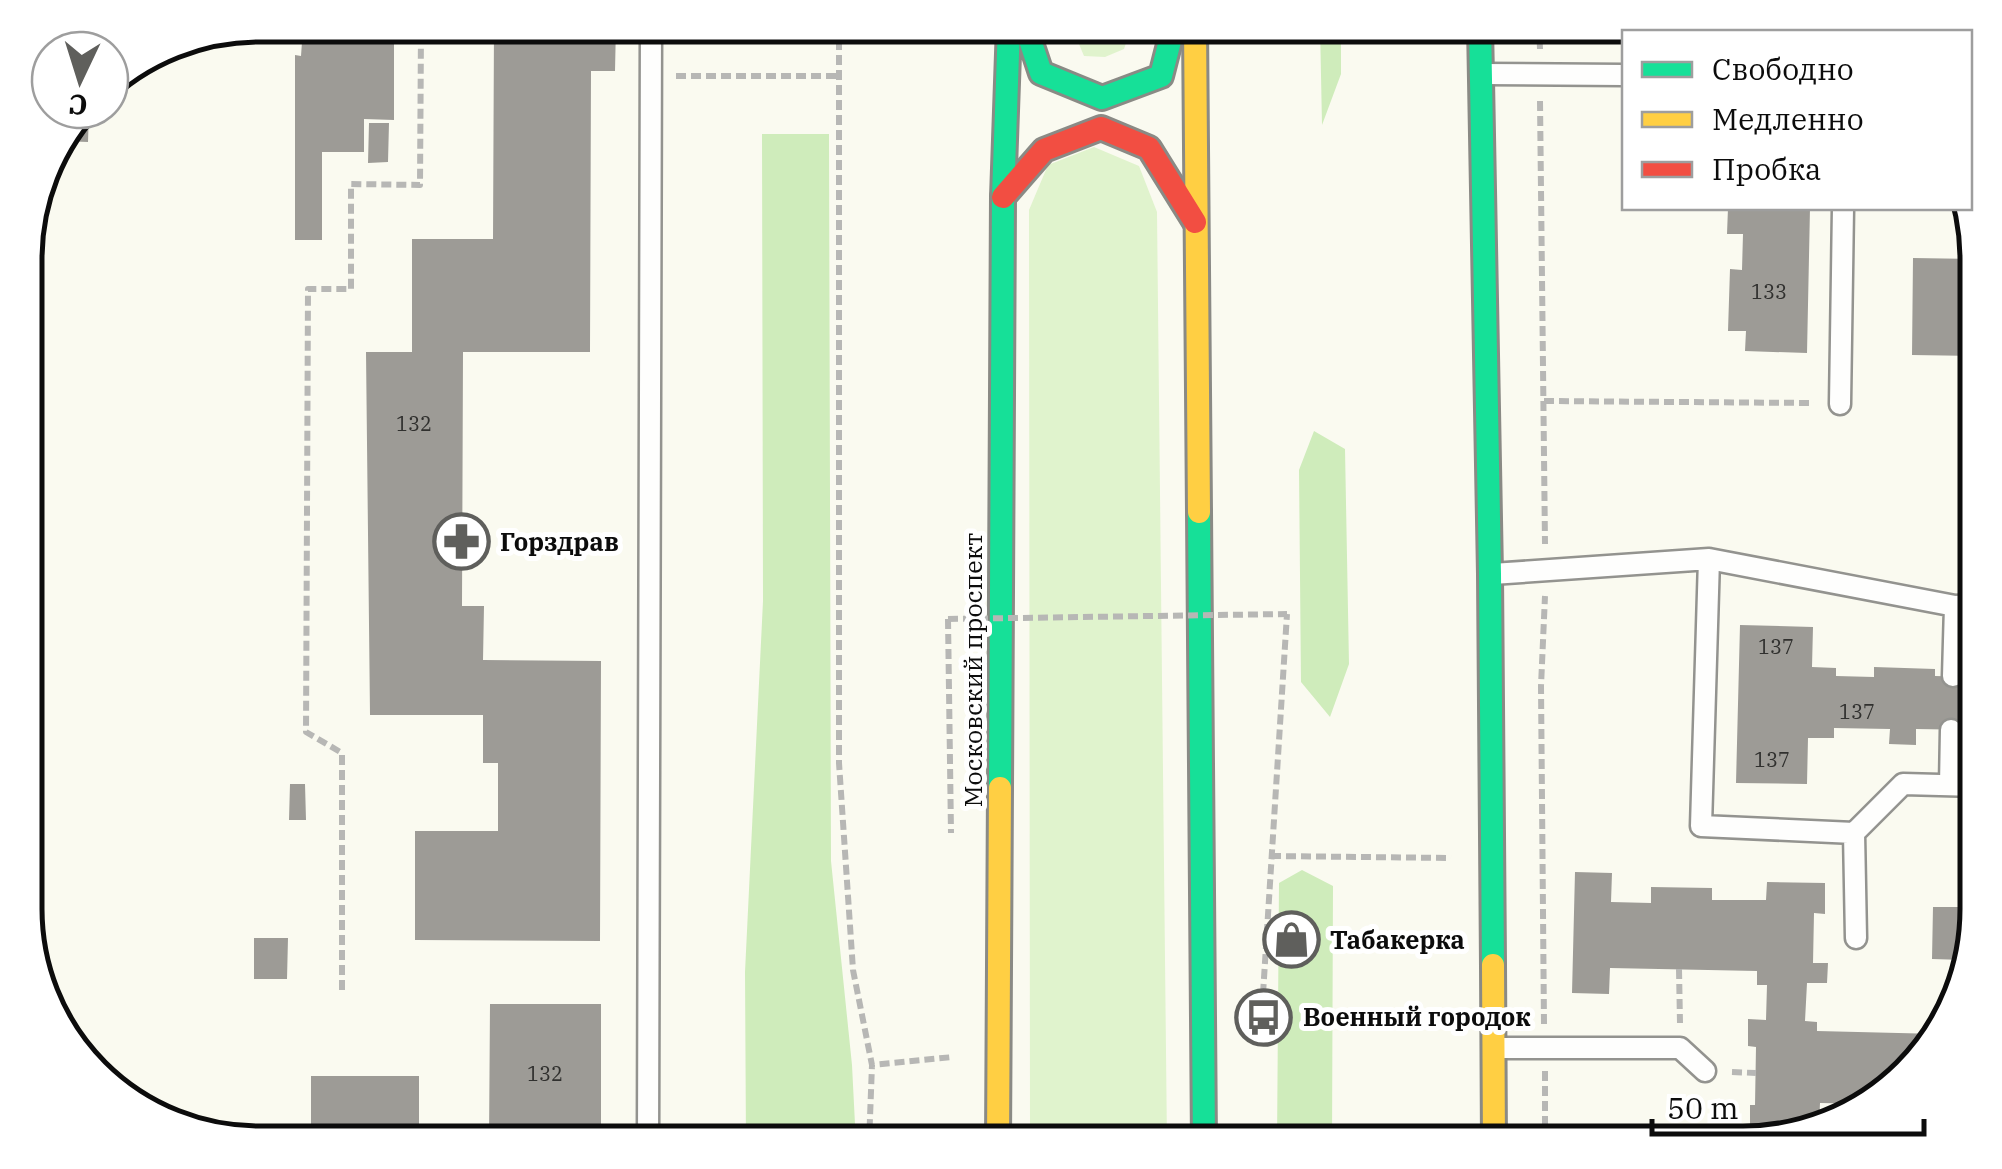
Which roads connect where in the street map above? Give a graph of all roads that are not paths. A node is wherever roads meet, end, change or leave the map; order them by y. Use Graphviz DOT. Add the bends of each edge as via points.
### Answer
graph roads {
  1 [pos="651,42"];
  2 [pos="1008,42"];
  3 [pos="1031,42"];
  4 [pos="1170,42"];
  5 [pos="1194,42"];
  6 [pos="1480,42"];
  7 [pos="1480,74"];
  8 [pos="1622,75"];
  9 [pos="1003,197"];
  10 [pos="1843,210"];
  11 [pos="1196,222"];
  12 [pos="1840,404"];
  13 [pos="1709,560"];
  14 [pos="1490,574"];
  15 [pos="1954,606"];
  16 [pos="1959,606"];
  17 [pos="1952,676"];
  18 [pos="1951,730"];
  19 [pos="1950,785"];
  20 [pos="1959,785"];
  21 [pos="1854,832"];
  22 [pos="1856,938"];
  23 [pos="1493,1048"];
  24 [pos="1705,1071"];
  25 [pos="648,1126"];
  26 [pos="998,1126"];
  27 [pos="1204,1126"];
  28 [pos="1494,1126"];
  1 -- 25 [label="lane"];
  2 -- 9 [label="main road, Московский проспект"];
  3 -- 4 [label="main road" via="1041,73 1102,98 1161,76"];
  5 -- 11 [label="main road"];
  6 -- 7 [label="main road"];
  7 -- 8 [label="lane"];
  7 -- 14 [label="main road"];
  9 -- 11 [label="main road" via="1044,150 1101,128 1150,148"];
  9 -- 26 [label="main road, Московский проспект"];
  10 -- 12 [label="lane"];
  11 -- 27 [label="main road"];
  13 -- 14 [label="lane"];
  13 -- 15 [label="lane"];
  13 -- 21 [label="lane" via="1701,826"];
  14 -- 23 [label="main road"];
  15 -- 16 [label="lane"];
  15 -- 17 [label="lane"];
  18 -- 19 [label="lane"];
  19 -- 20 [label="lane"];
  19 -- 21 [label="lane" via="1903,784"];
  21 -- 22 [label="lane"];
  23 -- 24 [label="lane" via="1680,1048"];
  23 -- 28 [label="main road"];
}
